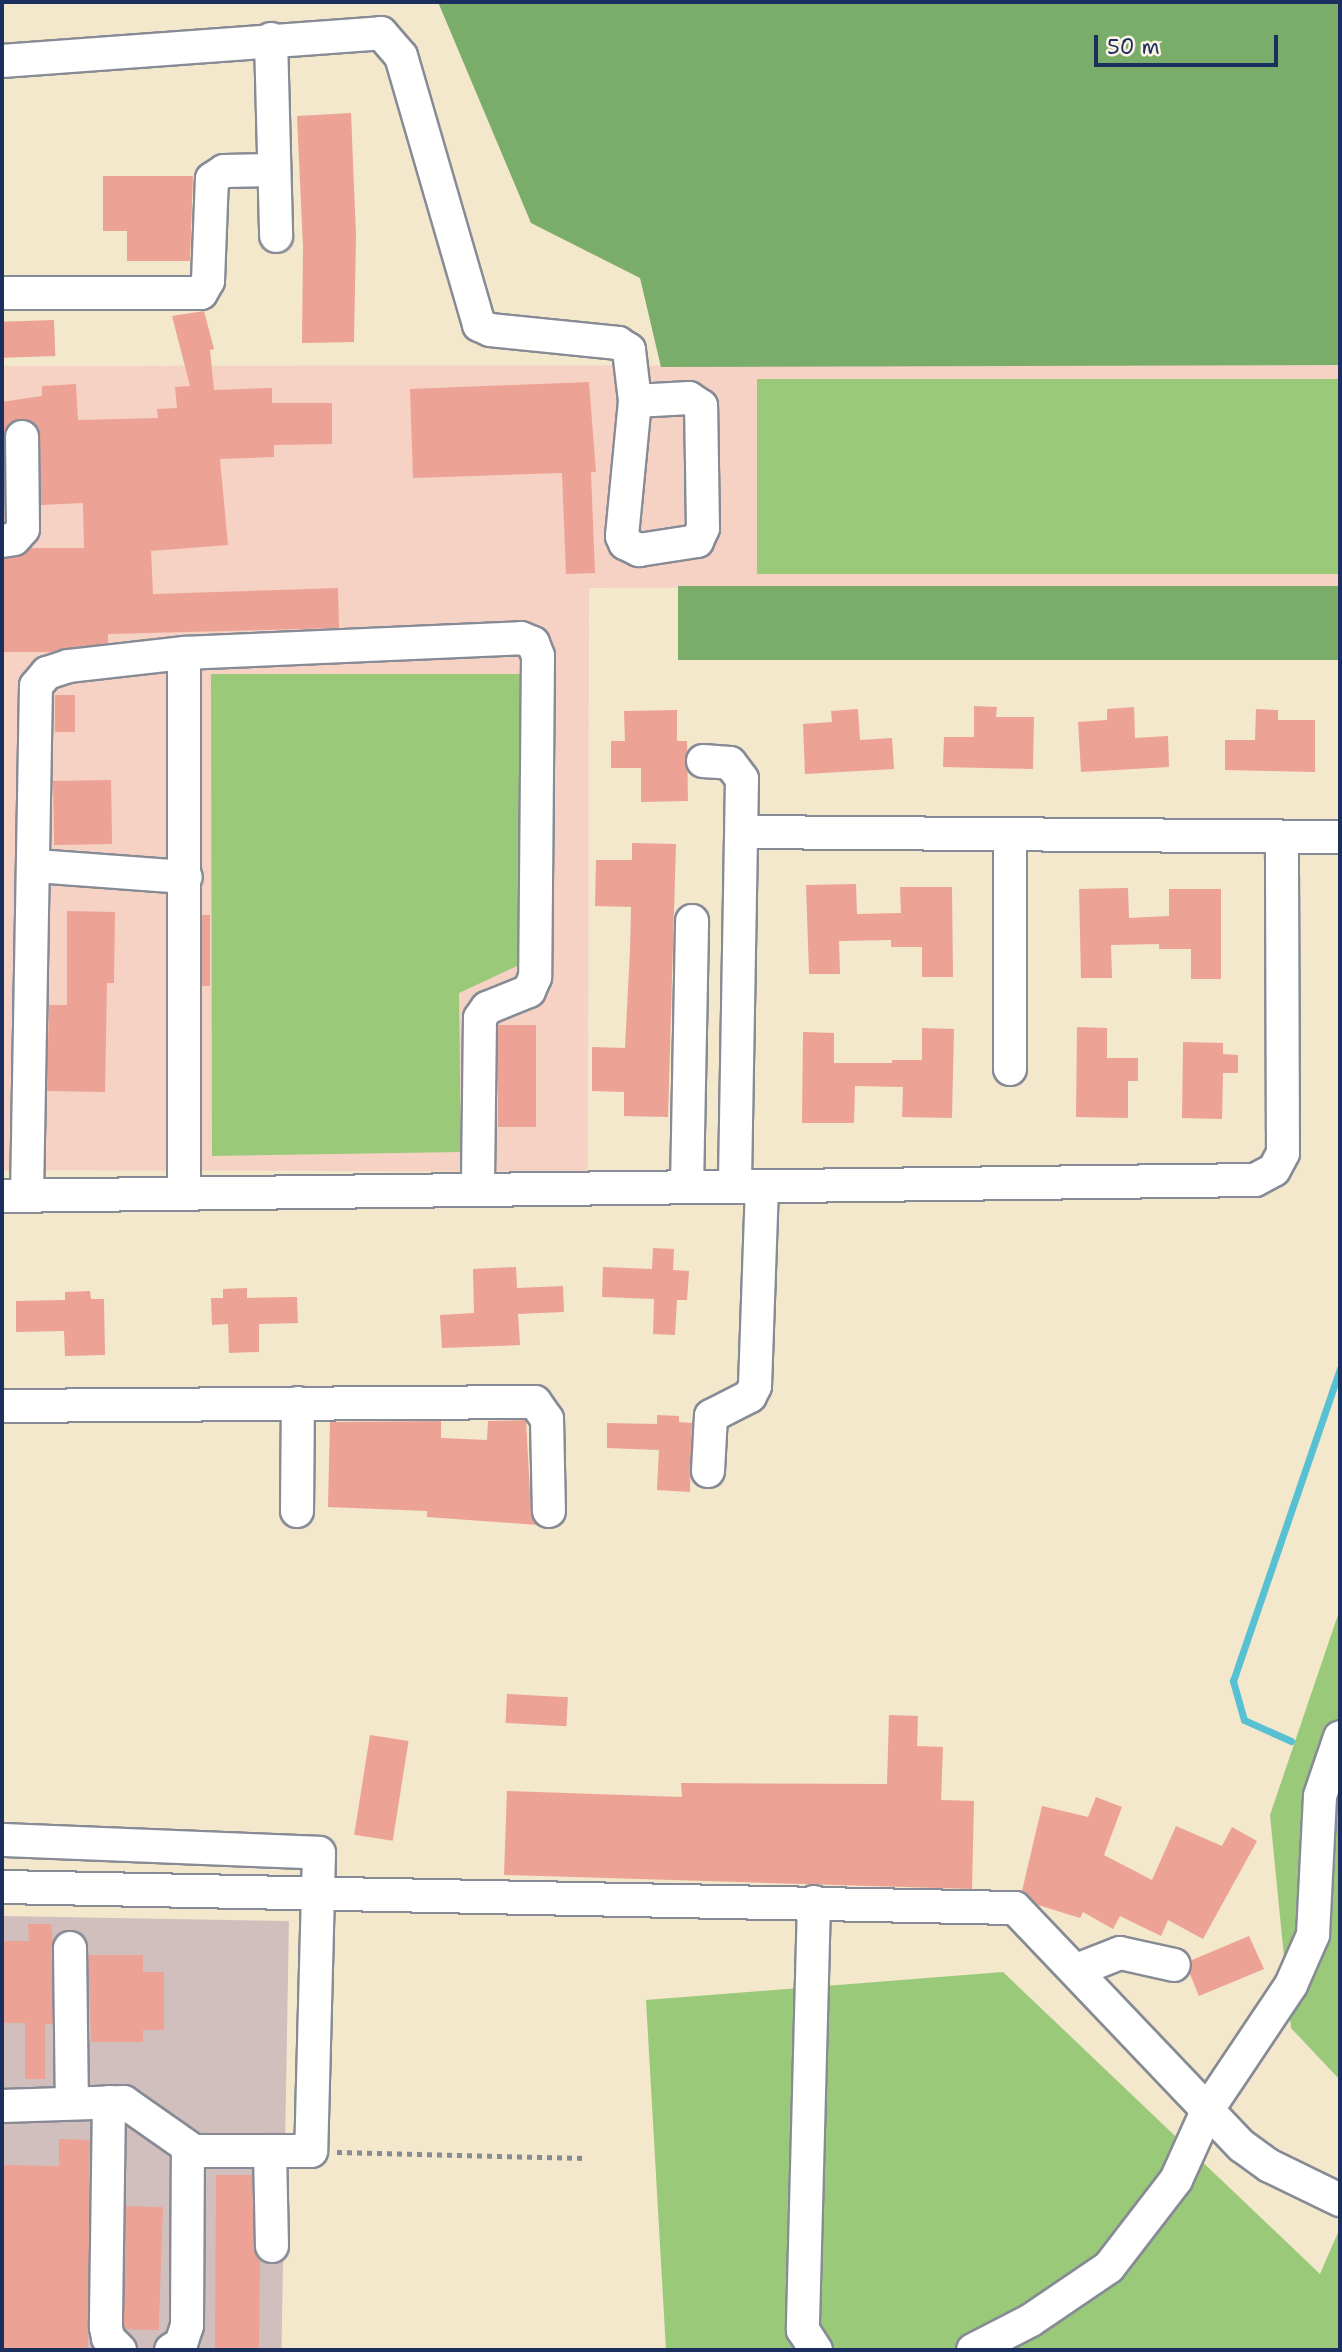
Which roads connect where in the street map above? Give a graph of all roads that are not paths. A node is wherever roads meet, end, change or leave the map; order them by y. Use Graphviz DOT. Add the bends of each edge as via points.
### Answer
graph roads {
  1 [pos="271,39"];
  2 [pos="2,61"];
  3 [pos="274,170"];
  4 [pos="275,236"];
  5 [pos="2,293"];
  6 [pos="635,401"];
  7 [pos="22,437"];
  8 [pos="2,541"];
  9 [pos="184,653"];
  10 [pos="703,761"];
  11 [pos="744,832"];
  12 [pos="1010,836"];
  13 [pos="1283,837"];
  14 [pos="1340,837"];
  15 [pos="35,866"];
  16 [pos="186,877"];
  17 [pos="692,921"];
  18 [pos="1010,1069"];
  19 [pos="749,1186"];
  20 [pos="687,1187"];
  21 [pos="478,1190"];
  22 [pos="184,1194"];
  23 [pos="14,1196"];
  24 [pos="298,1403"];
  25 [pos="2,1406"];
  26 [pos="708,1471"];
  27 [pos="297,1511"];
  28 [pos="549,1511"];
  29 [pos="1340,1737"];
  30 [pos="2,1840"];
  31 [pos="2,1887"];
  32 [pos="314,1893"];
  33 [pos="814,1902"];
  34 [pos="71,1948"];
  35 [pos="1174,1965"];
  36 [pos="1077,1970"];
  37 [pos="109,2102"];
  38 [pos="72,2104"];
  39 [pos="2,2106"];
  40 [pos="1208,2109"];
  41 [pos="188,2149"];
  42 [pos="270,2151"];
  43 [pos="1340,2200"];
  44 [pos="272,2246"];
  45 [pos="120,2350"];
  46 [pos="171,2350"];
  47 [pos="816,2350"];
  48 [pos="972,2350"];
  1 -- 2 [label="street"];
  1 -- 3 [label="street"];
  1 -- 6 [label="street" via="372,31 389,38 405,68 479,325 624,346 631,357"];
  3 -- 4 [label="street"];
  3 -- 5 [label="street" via="224,172 212,179 208,281 201,293"];
  6 -- 6 [label="street" via="625,543 639,550 697,541 703,528 701,406 689,398"];
  7 -- 8 [label="street" via="23,529 14,539"];
  9 -- 15 [label="street" via="68,666 41,678 36,686"];
  9 -- 16 [label="street"];
  9 -- 21 [label="street" via="521,638 537,649 536,977 529,991 487,1008 480,1018"];
  10 -- 11 [label="street" via="730,763 740,772"];
  11 -- 12 [label="street"];
  11 -- 19 [label="street"];
  12 -- 13 [label="street"];
  12 -- 18 [label="street"];
  13 -- 14 [label="street"];
  13 -- 19 [label="street" via="1283,1153 1265,1175 1255,1180"];
  15 -- 16 [label="street"];
  15 -- 23 [label="street"];
  16 -- 22 [label="street"];
  17 -- 20 [label="street"];
  19 -- 20 [label="street"];
  19 -- 26 [label="street" via="755,1385 750,1396 711,1416"];
  20 -- 21 [label="street"];
  21 -- 22 [label="street"];
  22 -- 23 [label="street"];
  24 -- 25 [label="street"];
  24 -- 27 [label="street"];
  24 -- 28 [label="street" via="536,1402 547,1419"];
  29 -- 40 [label="street" via="1320,1796 1312,1936 1291,1985"];
  30 -- 32 [label="street" via="319,1853"];
  31 -- 32 [label="street"];
  32 -- 33 [label="street"];
  32 -- 42 [label="street" via="312,2151"];
  33 -- 36 [label="street" via="1015,1908"];
  33 -- 47 [label="street" via="803,2330"];
  34 -- 38 [label="street"];
  35 -- 36 [label="street" via="1120,1953"];
  36 -- 40 [label="street"];
  37 -- 38 [label="street"];
  37 -- 41 [label="street" via="137,2107"];
  37 -- 45 [label="street" via="106,2328 108,2338"];
  38 -- 39 [label="street"];
  40 -- 43 [label="street" via="1242,2146 1270,2166"];
  40 -- 48 [label="street" via="1176,2180 1109,2267 1031,2320"];
  41 -- 42 [label="street"];
  41 -- 46 [label="street" via="187,2326 181,2344"];
  42 -- 44 [label="street"];
}
